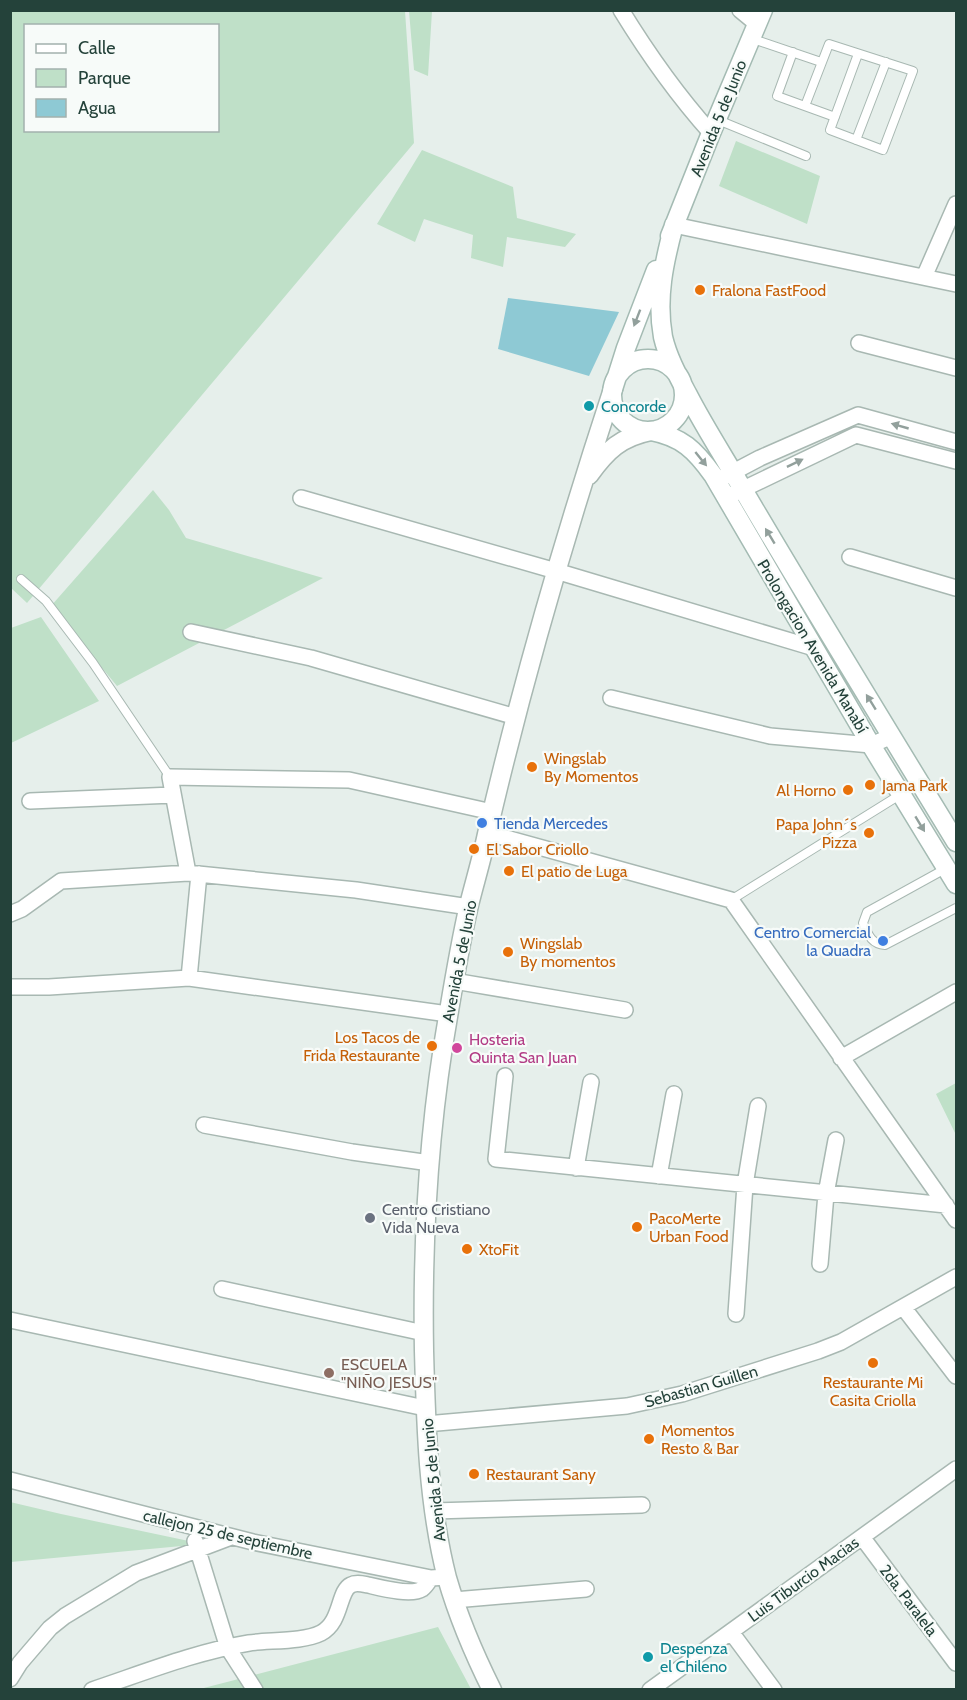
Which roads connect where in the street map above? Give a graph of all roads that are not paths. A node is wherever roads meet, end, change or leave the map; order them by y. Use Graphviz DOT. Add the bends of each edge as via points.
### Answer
graph roads {
  1 [pos="621,10"];
  2 [pos="740,10"];
  3 [pos="757,24"];
  4 [pos="793,52"];
  5 [pos="858,54"];
  6 [pos="821,62"];
  7 [pos="886,62"];
  8 [pos="805,106"];
  9 [pos="835,117"];
  10 [pos="714,126"];
  11 [pos="856,140"];
  12 [pos="806,156"];
  13 [pos="957,204"];
  14 [pos="674,225"];
  15 [pos="924,277"];
  16 [pos="957,284"];
  17 [pos="859,343"];
  18 [pos="957,368"];
  19 [pos="679,379"];
  20 [pos="614,385"];
  21 [pos="651,431"];
  22 [pos="957,442"];
  23 [pos="957,461"];
  24 [pos="733,472"];
  25 [pos="716,481"];
  26 [pos="581,486"];
  27 [pos="743,489"];
  28 [pos="302,498"];
  29 [pos="726,498"];
  30 [pos="850,557"];
  31 [pos="556,570"];
  32 [pos="21,579"];
  33 [pos="957,588"];
  34 [pos="191,632"];
  35 [pos="814,648"];
  36 [pos="611,698"];
  37 [pos="516,717"];
  38 [pos="892,736"];
  39 [pos="872,745"];
  40 [pos="170,777"];
  41 [pos="920,782"];
  42 [pos="902,794"];
  43 [pos="173,795"];
  44 [pos="30,801"];
  45 [pos="492,812"];
  46 [pos="488,834"];
  47 [pos="957,842"];
  48 [pos="947,868"];
  49 [pos="193,874"];
  50 [pos="957,884"];
  51 [pos="730,900"];
  52 [pos="469,907"];
  53 [pos="957,908"];
  54 [pos="10,914"];
  55 [pos="189,978"];
  56 [pos="454,981"];
  57 [pos="10,987"];
  58 [pos="957,992"];
  59 [pos="625,1010"];
  60 [pos="448,1014"];
  61 [pos="842,1058"];
  62 [pos="504,1076"];
  63 [pos="591,1082"];
  64 [pos="674,1094"];
  65 [pos="758,1106"];
  66 [pos="204,1125"];
  67 [pos="836,1140"];
  68 [pos="430,1163"];
  69 [pos="576,1168"];
  70 [pos="659,1176"];
  71 [pos="745,1185"];
  72 [pos="826,1194"];
  73 [pos="946,1205"];
  74 [pos="957,1220"];
  75 [pos="820,1264"];
  76 [pos="957,1277"];
  77 [pos="222,1289"];
  78 [pos="903,1307"];
  79 [pos="736,1314"];
  80 [pos="10,1320"];
  81 [pos="424,1333"];
  82 [pos="957,1376"];
  83 [pos="426,1416"];
  84 [pos="957,1469"];
  85 [pos="10,1480"];
  86 [pos="642,1505"];
  87 [pos="434,1511"];
  88 [pos="190,1527"];
  89 [pos="231,1537"];
  90 [pos="862,1537"];
  91 [pos="198,1549"];
  92 [pos="439,1578"];
  93 [pos="586,1589"];
  94 [pos="454,1600"];
  95 [pos="731,1632"];
  96 [pos="228,1648"];
  97 [pos="957,1662"];
  98 [pos="10,1679"];
  99 [pos="92,1689"];
  100 [pos="255,1689"];
  101 [pos="492,1689"];
  102 [pos="650,1689"];
  103 [pos="774,1689"];
  1 -- 10 [label="street" via="662,74 691,110"];
  2 -- 3 [label="street"];
  3 -- 4 [label="lane"];
  3 -- 10 [label="main road, Avenida 5 de Junio"];
  4 -- 6 [label="lane"];
  4 -- 8 [label="lane" via="777,96"];
  5 -- 6 [label="lane" via="829,44"];
  5 -- 7 [label="lane"];
  5 -- 9 [label="lane"];
  6 -- 8 [label="lane"];
  7 -- 11 [label="lane"];
  7 -- 11 [label="lane" via="913,71 883,150"];
  8 -- 9 [label="lane"];
  9 -- 11 [label="lane" via="830,130"];
  10 -- 12 [label="lane"];
  10 -- 14 [label="main road, Avenida 5 de Junio"];
  13 -- 15 [label="street"];
  14 -- 15 [label="street"];
  14 -- 19 [label="main road, Prolongacion Avenida Manabí" via="661,276 660,299 663,337"];
  14 -- 20 [label="main road, Avenida 5 de Junio, one-way"];
  15 -- 16 [label="street"];
  17 -- 18 [label="street"];
  19 -- 20 [label="main road" via="657,360 640,360 625,367"];
  19 -- 21 [label="main road" via="684,399 678,414 667,425"];
  19 -- 24 [label="main road, Prolongacion Avenida Manabí"];
  20 -- 21 [label="main road" via="614,405 622,419 635,429"];
  20 -- 26 [label="main road, Avenida 5 de Junio"];
  21 -- 25 [label="main road, Prolongacion Avenida Manabí, one-way" via="688,446"];
  21 -- 26 [label="main road" via="613,447"];
  22 -- 24 [label="street, one-way" via="858,415"];
  27 -- 23 [label="street, one-way" via="856,435"];
  24 -- 25 [label="street"];
  24 -- 27 [label="main road, Prolongacion Avenida Manabí"];
  25 -- 29 [label="main road, Prolongacion Avenida Manabí"];
  26 -- 31 [label="main road, Avenida 5 de Junio"];
  27 -- 29 [label="street"];
  38 -- 27 [label="main road, Prolongacion Avenida Manabí, one-way"];
  28 -- 31 [label="street"];
  29 -- 35 [label="main road, Prolongacion Avenida Manabí"];
  30 -- 33 [label="street"];
  31 -- 35 [label="street"];
  31 -- 37 [label="main road, Avenida 5 de Junio"];
  32 -- 40 [label="lane" via="45,601 93,663"];
  34 -- 37 [label="street" via="311,658"];
  35 -- 39 [label="main road, Prolongacion Avenida Manabí"];
  36 -- 39 [label="street" via="770,736"];
  37 -- 45 [label="main road, Avenida 5 de Junio"];
  38 -- 39 [label="street"];
  38 -- 41 [label="main road, Prolongacion Avenida Manabí"];
  39 -- 42 [label="main road, Prolongacion Avenida Manabí"];
  40 -- 43 [label="street"];
  40 -- 45 [label="street" via="349,780"];
  41 -- 42 [label="lane"];
  41 -- 47 [label="main road, Prolongacion Avenida Manabí"];
  42 -- 48 [label="main road, Prolongacion Avenida Manabí, one-way"];
  42 -- 51 [label="lane"];
  43 -- 44 [label="street"];
  43 -- 49 [label="street"];
  45 -- 46 [label="main road, Avenida 5 de Junio"];
  46 -- 51 [label="street"];
  46 -- 52 [label="main road, Avenida 5 de Junio"];
  48 -- 50 [label="main road, Prolongacion Avenida Manabí"];
  48 -- 53 [label="lane" via="867,912 863,922 872,940 885,945"];
  49 -- 52 [label="street" via="356,890"];
  49 -- 54 [label="street" via="61,880"];
  49 -- 55 [label="street"];
  51 -- 61 [label="street"];
  52 -- 56 [label="main road, Avenida 5 de Junio"];
  55 -- 57 [label="street"];
  55 -- 60 [label="street"];
  56 -- 59 [label="street"];
  56 -- 60 [label="main road, Avenida 5 de Junio"];
  58 -- 61 [label="street"];
  60 -- 68 [label="main road, Avenida 5 de Junio"];
  61 -- 73 [label="street"];
  62 -- 69 [label="street" via="496,1159"];
  63 -- 69 [label="street"];
  64 -- 70 [label="street"];
  65 -- 71 [label="street"];
  66 -- 68 [label="street"];
  67 -- 72 [label="street"];
  68 -- 81 [label="main road, Avenida 5 de Junio"];
  69 -- 70 [label="street"];
  70 -- 71 [label="street"];
  71 -- 72 [label="street"];
  71 -- 79 [label="street"];
  72 -- 73 [label="street"];
  72 -- 75 [label="street"];
  73 -- 74 [label="street"];
  76 -- 78 [label="street, Sebastian Guillen"];
  77 -- 81 [label="street"];
  78 -- 82 [label="street"];
  78 -- 83 [label="street, Sebastian Guillen" via="830,1346 682,1394 627,1406"];
  80 -- 83 [label="street, Sebastian Guillen"];
  81 -- 83 [label="main road, Avenida 5 de Junio"];
  83 -- 87 [label="main road, Avenida 5 de Junio"];
  84 -- 90 [label="street, Luis Tiburcio Macias"];
  85 -- 88 [label="street, callejon 25 de septiembre"];
  86 -- 87 [label="street"];
  87 -- 92 [label="main road, Avenida 5 de Junio" via="440,1546"];
  88 -- 89 [label="street, callejon 25 de septiembre"];
  88 -- 91 [label="street"];
  89 -- 91 [label="street"];
  89 -- 92 [label="street, callejon 25 de septiembre"];
  90 -- 95 [label="street, Luis Tiburcio Macias"];
  90 -- 97 [label="street, 2da. Paralela"];
  91 -- 96 [label="street"];
  91 -- 98 [label="street" via="136,1573 65,1616"];
  92 -- 94 [label="main road, Avenida 5 de Junio"];
  92 -- 96 [label="street" via="414,1592 351,1584 345,1588 336,1618 321,1633"];
  93 -- 94 [label="street"];
  94 -- 101 [label="main road, Avenida 5 de Junio"];
  95 -- 102 [label="street, Luis Tiburcio Macias"];
  95 -- 103 [label="street"];
  96 -- 99 [label="street"];
  96 -- 100 [label="street"];
}
